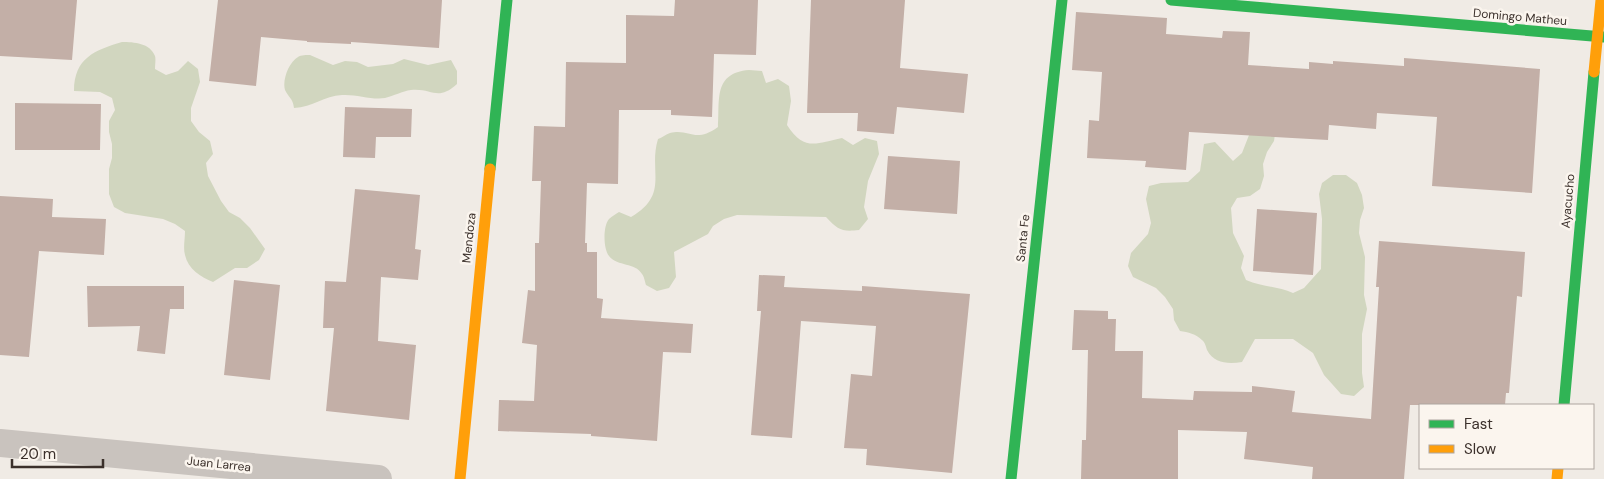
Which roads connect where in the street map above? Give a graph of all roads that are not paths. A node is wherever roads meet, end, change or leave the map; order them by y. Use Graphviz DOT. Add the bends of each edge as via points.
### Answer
graph roads {
  1 [pos="507,0"];
  2 [pos="1062,0"];
  3 [pos="1171,0"];
  4 [pos="1601,0"];
  5 [pos="1601,37"];
  6 [pos="1564,404"];
  7 [pos="0,442"];
  8 [pos="378,479"];
  9 [pos="460,479"];
  10 [pos="1011,479"];
  1 -- 9 [label="street, Mendoza"];
  2 -- 10 [label="street, Santa Fe"];
  3 -- 5 [label="street, Domingo Matheu"];
  4 -- 5 [label="street, Ayacucho"];
  5 -- 6 [label="street, Ayacucho"];
  7 -- 8 [label="street, Juan Larrea"];
}
